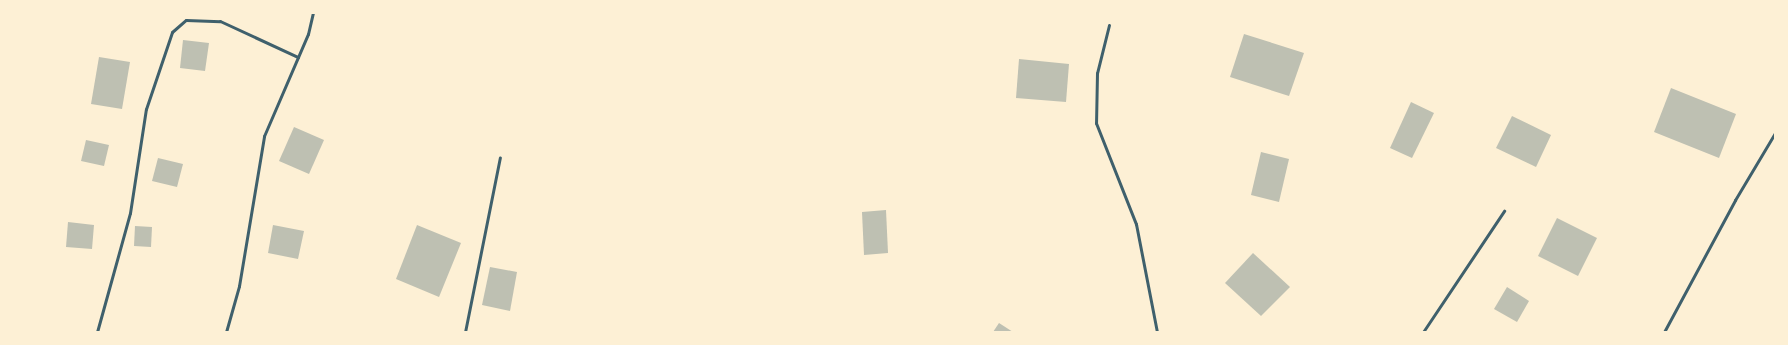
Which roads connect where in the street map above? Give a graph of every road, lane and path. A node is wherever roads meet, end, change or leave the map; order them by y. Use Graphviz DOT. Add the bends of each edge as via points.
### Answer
graph roads {
  1 [pos="313,13"];
  2 [pos="1109,25"];
  3 [pos="298,57"];
  4 [pos="1775,134"];
  5 [pos="500,157"];
  6 [pos="1504,211"];
  7 [pos="97,332"];
  8 [pos="226,332"];
  9 [pos="465,332"];
  10 [pos="1157,332"];
  11 [pos="1423,332"];
  12 [pos="1664,332"];
  1 -- 3 [label="lane"];
  2 -- 10 [label="lane" via="1097,73 1096,123 1136,224"];
  3 -- 7 [label="lane" via="220,21 186,20 172,32 146,109 130,213"];
  3 -- 8 [label="lane" via="264,136 239,286"];
  4 -- 12 [label="lane" via="1734,200"];
  5 -- 9 [label="lane"];
  6 -- 11 [label="lane"];
}
